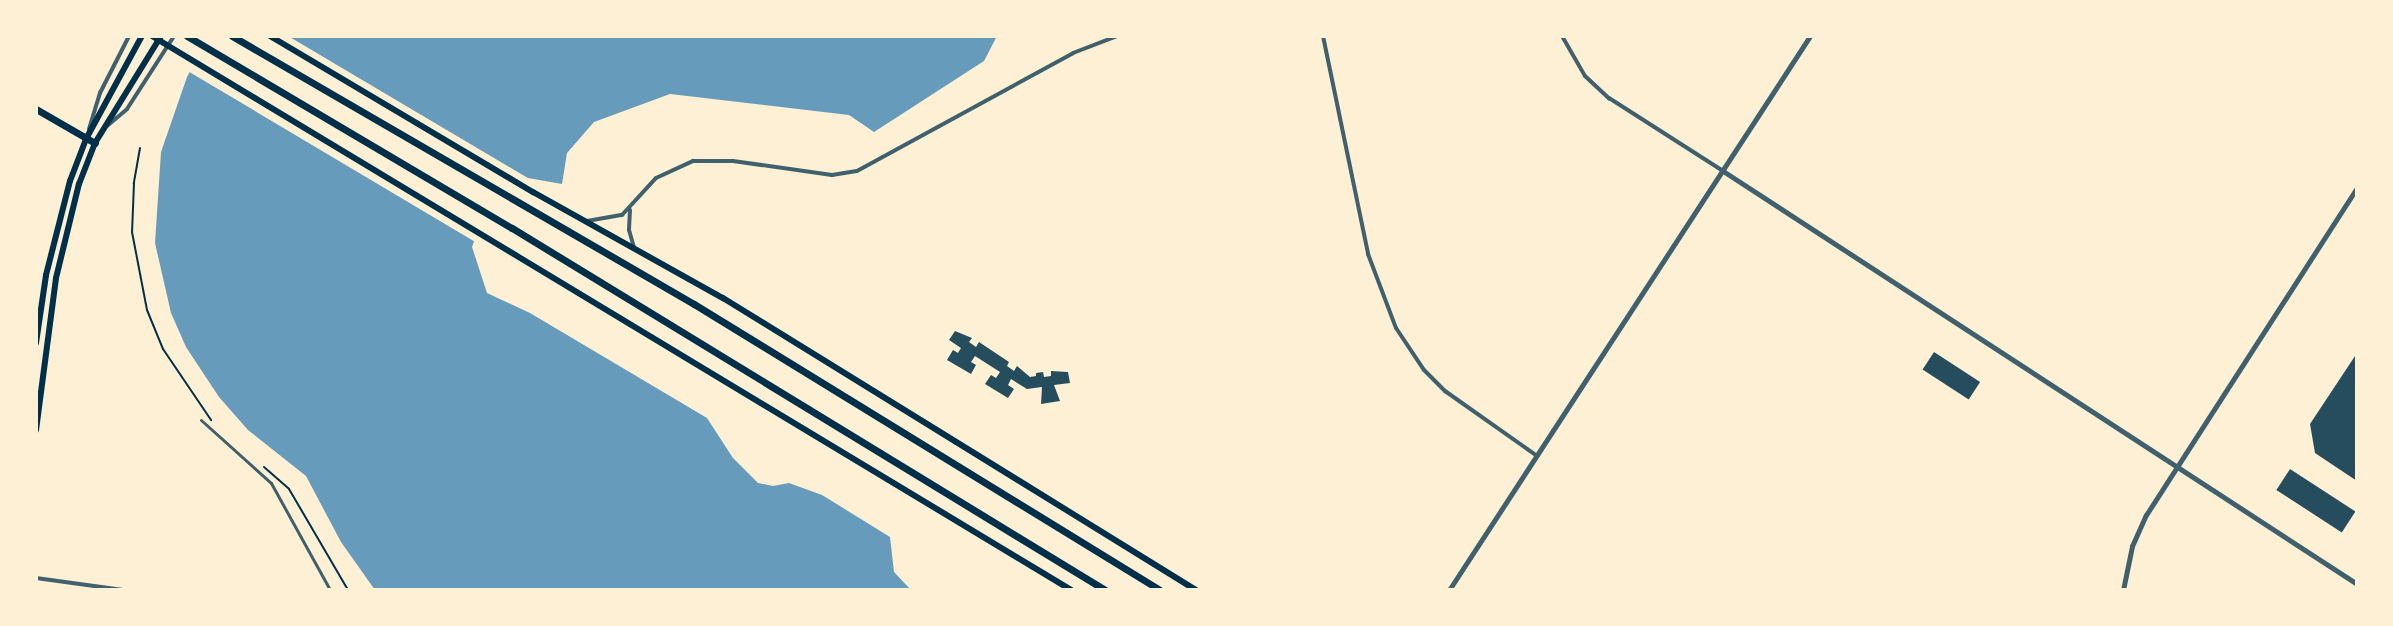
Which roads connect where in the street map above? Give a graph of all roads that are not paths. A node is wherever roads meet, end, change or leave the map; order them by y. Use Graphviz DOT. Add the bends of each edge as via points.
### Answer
graph roads {
  1 [pos="129,36"];
  2 [pos="142,36"];
  3 [pos="152,36"];
  4 [pos="161,36"];
  5 [pos="174,36"];
  6 [pos="187,36"];
  7 [pos="232,36"];
  8 [pos="270,36"];
  9 [pos="1117,36"];
  10 [pos="1323,36"];
  11 [pos="1562,36"];
  12 [pos="1810,36"];
  13 [pos="36,109"];
  14 [pos="102,131"];
  15 [pos="91,141"];
  16 [pos="1723,171"];
  17 [pos="2357,188"];
  18 [pos="631,208"];
  19 [pos="584,221"];
  20 [pos="634,248"];
  21 [pos="36,343"];
  22 [pos="40,377"];
  23 [pos="201,420"];
  24 [pos="36,430"];
  25 [pos="1537,456"];
  26 [pos="2176,466"];
  27 [pos="36,578"];
  28 [pos="2357,584"];
  29 [pos="123,590"];
  30 [pos="330,590"];
  31 [pos="1071,590"];
  32 [pos="1105,590"];
  33 [pos="1160,590"];
  34 [pos="1196,590"];
  35 [pos="1449,590"];
  36 [pos="2123,590"];
  1 -- 15 [label="street" via="100,93"];
  2 -- 15 [label="main road"];
  3 -- 31 [label="main road"];
  4 -- 14 [label="main road"];
  5 -- 14 [label="street" via="127,109"];
  6 -- 32 [label="highway"];
  7 -- 33 [label="highway" via="694,304"];
  8 -- 19 [label="main road"];
  9 -- 18 [label="street" via="1073,53 857,171 832,175 733,161 693,161 656,178"];
  10 -- 25 [label="street" via="1368,254 1396,328 1445,391"];
  11 -- 16 [label="street" via="1585,76 1609,98"];
  12 -- 16 [label="street"];
  13 -- 15 [label="highway"];
  14 -- 15 [label="main road"];
  15 -- 21 [label="main road" via="70,181 46,275"];
  15 -- 22 [label="main road" via="56,278"];
  16 -- 25 [label="street"];
  16 -- 26 [label="street"];
  17 -- 26 [label="street"];
  18 -- 19 [label="street" via="614,218"];
  18 -- 20 [label="street"];
  19 -- 20 [label="main road"];
  20 -- 34 [label="main road"];
  22 -- 24 [label="main road"];
  23 -- 30 [label="street" via="271,483"];
  25 -- 35 [label="street"];
  26 -- 28 [label="street"];
  26 -- 36 [label="street" via="2132,546"];
  27 -- 29 [label="street"];
}
